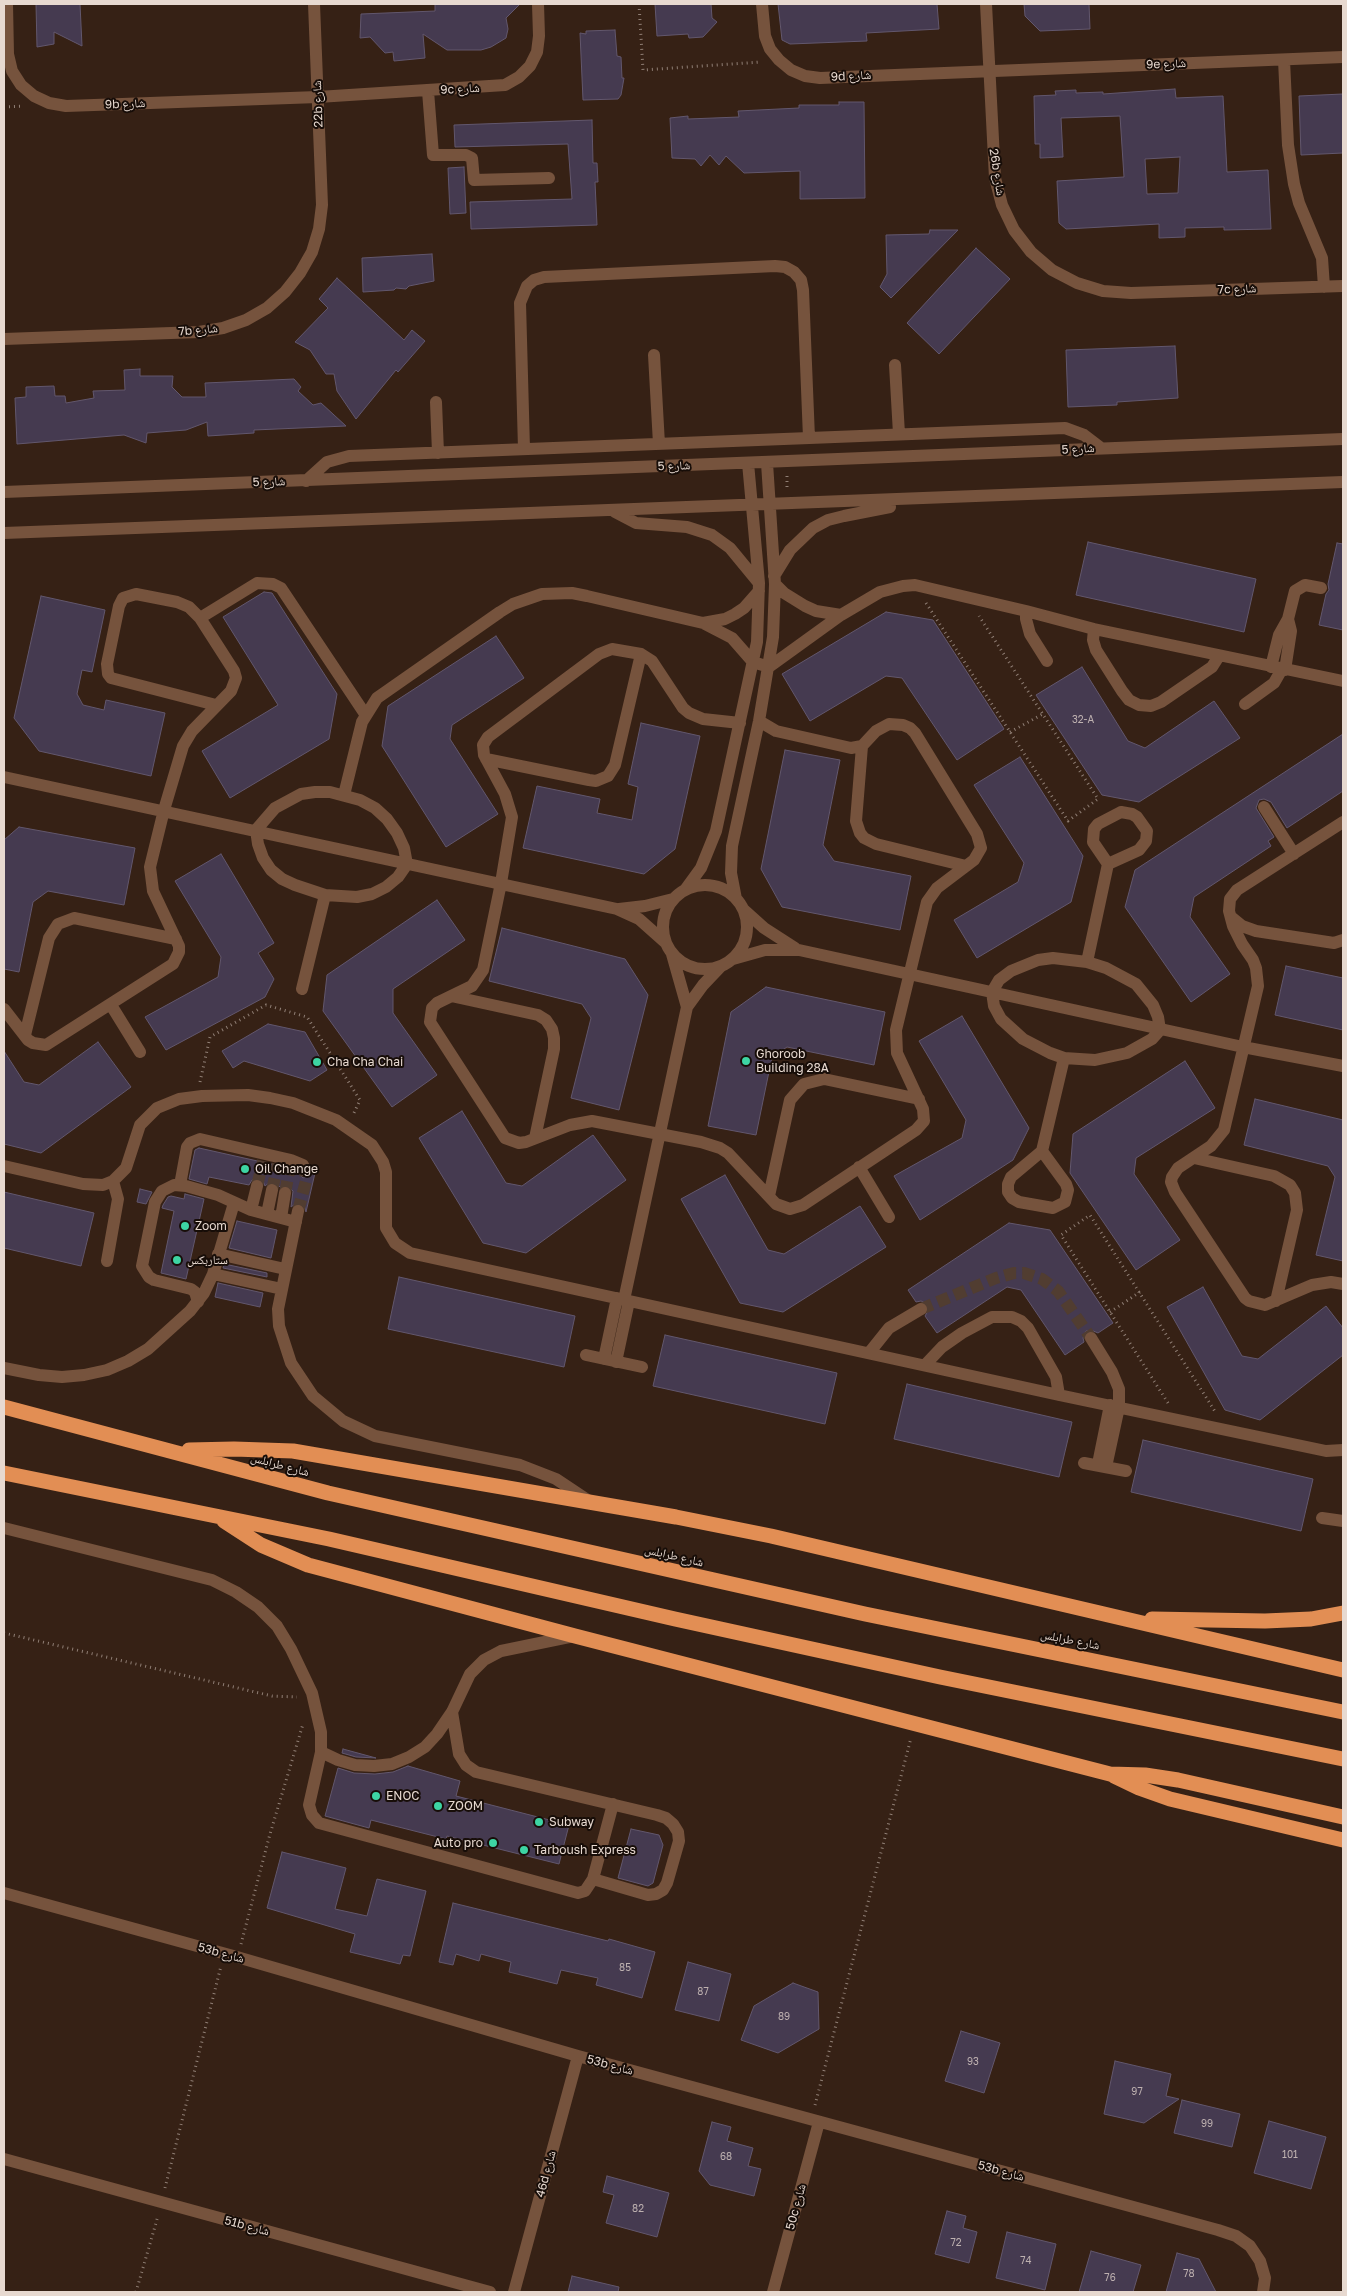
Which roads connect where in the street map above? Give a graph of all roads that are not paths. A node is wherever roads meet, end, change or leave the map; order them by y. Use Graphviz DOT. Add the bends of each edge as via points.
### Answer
graph roads {
  1 [pos="7,4"];
  2 [pos="314,4"];
  3 [pos="538,4"];
  4 [pos="762,4"];
  5 [pos="986,4"];
  6 [pos="1343,57"];
  7 [pos="1284,60"];
  8 [pos="989,70"];
  9 [pos="428,91"];
  10 [pos="318,97"];
  11 [pos="549,178"];
  12 [pos="322,205"];
  13 [pos="1343,286"];
  14 [pos="1324,287"];
  15 [pos="1131,293"];
  16 [pos="4,339"];
  17 [pos="654,355"];
  18 [pos="895,365"];
  19 [pos="436,402"];
  20 [pos="899,434"];
  21 [pos="809,438"];
  22 [pos="1343,439"];
  23 [pos="659,444"];
  24 [pos="1101,448"];
  25 [pos="524,449"];
  26 [pos="438,453"];
  27 [pos="748,463"];
  28 [pos="767,463"];
  29 [pos="306,480"];
  30 [pos="1343,482"];
  31 [pos="4,492"];
  32 [pos="927,500"];
  33 [pos="769,504"];
  34 [pos="752,505"];
  35 [pos="615,512"];
  36 [pos="4,533"];
  37 [pos="775,580"];
  38 [pos="759,587"];
  39 [pos="1321,588"];
  40 [pos="1026,611"];
  41 [pos="841,615"];
  42 [pos="200,618"];
  43 [pos="703,623"];
  44 [pos="1094,629"];
  45 [pos="641,654"];
  46 [pos="1219,656"];
  47 [pos="1047,660"];
  48 [pos="753,662"];
  49 [pos="770,667"];
  50 [pos="1280,668"];
  51 [pos="1343,681"];
  52 [pos="1245,704"];
  53 [pos="216,705"];
  54 [pos="365,714"];
  55 [pos="759,721"];
  56 [pos="740,723"];
  57 [pos="862,746"];
  58 [pos="486,759"];
  59 [pos="4,777"];
  60 [pos="344,795"];
  61 [pos="1264,808"];
  62 [pos="164,810"];
  63 [pos="1343,822"];
  64 [pos="256,830"];
  65 [pos="1294,854"];
  66 [pos="407,864"];
  67 [pos="1108,864"];
  68 [pos="966,866"];
  69 [pos="501,883"];
  70 [pos="685,890"];
  71 [pos="325,895"];
  72 [pos="673,899"];
  73 [pos="736,899"];
  74 [pos="617,909"];
  75 [pos="744,910"];
  76 [pos="1230,918"];
  77 [pos="176,940"];
  78 [pos="1343,940"];
  79 [pos="666,943"];
  80 [pos="799,950"];
  81 [pos="672,954"];
  82 [pos="733,959"];
  83 [pos="1087,962"];
  84 [pos="721,966"];
  85 [pos="909,973"];
  86 [pos="302,989"];
  87 [pos="992,992"];
  88 [pos="451,996"];
  89 [pos="111,1005"];
  90 [pos="687,1007"];
  91 [pos="4,1009"];
  92 [pos="1160,1030"];
  93 [pos="25,1035"];
  94 [pos="1243,1048"];
  95 [pos="140,1052"];
  96 [pos="1064,1058"];
  97 [pos="1343,1066"];
  98 [pos="919,1099"];
  99 [pos="659,1134"];
  100 [pos="535,1138"];
  101 [pos="1042,1151"];
  102 [pos="1194,1158"];
  103 [pos="4,1166"];
  104 [pos="859,1167"];
  105 [pos="305,1170"];
  106 [pos="113,1181"];
  107 [pos="180,1185"];
  108 [pos="257,1186"];
  109 [pos="272,1190"];
  110 [pos="286,1193"];
  111 [pos="769,1196"];
  112 [pos="234,1203"];
  113 [pos="251,1210"];
  114 [pos="267,1214"];
  115 [pos="889,1217"];
  116 [pos="281,1218"];
  117 [pos="218,1254"];
  118 [pos="107,1261"];
  119 [pos="286,1269"];
  120 [pos="213,1274"];
  121 [pos="1343,1284"];
  122 [pos="282,1289"];
  123 [pos="623,1300"];
  124 [pos="1276,1301"];
  125 [pos="198,1302"];
  126 [pos="921,1310"];
  127 [pos="1091,1338"];
  128 [pos="869,1352"];
  129 [pos="586,1356"];
  130 [pos="610,1360"];
  131 [pos="925,1364"];
  132 [pos="642,1367"];
  133 [pos="4,1368"];
  134 [pos="1059,1395"];
  135 [pos="1115,1406"];
  136 [pos="4,1407"];
  137 [pos="1343,1450"];
  138 [pos="175,1451"];
  139 [pos="1084,1463"];
  140 [pos="1102,1467"];
  141 [pos="1126,1471"];
  142 [pos="4,1473"];
  143 [pos="588,1501"];
  144 [pos="218,1517"];
  145 [pos="1322,1518"];
  146 [pos="1343,1521"];
  147 [pos="4,1528"];
  148 [pos="1343,1613"];
  149 [pos="1120,1618"];
  150 [pos="576,1636"];
  151 [pos="1343,1670"];
  152 [pos="452,1712"];
  153 [pos="1343,1712"];
  154 [pos="322,1752"];
  155 [pos="1343,1759"];
  156 [pos="1110,1774"];
  157 [pos="613,1804"];
  158 [pos="1343,1817"];
  159 [pos="1343,1840"];
  160 [pos="593,1879"];
  161 [pos="4,1893"];
  162 [pos="578,2056"];
  163 [pos="815,2121"];
  164 [pos="4,2159"];
  165 [pos="490,2292"];
  166 [pos="514,2292"];
  167 [pos="773,2292"];
  168 [pos="1263,2292"];
  1 -- 10 [label="street, 9b شارع" via="8,54 12,71 21,85 49,103 66,106"];
  2 -- 10 [label="street, 22b شارع"];
  3 -- 9 [label="street, 9c شارع" via="537,52 519,77 505,85"];
  4 -- 8 [label="street, 9d شارع" via="765,36 770,49 778,60 805,76"];
  5 -- 8 [label="street, 26b شارع"];
  6 -- 7 [label="street, 9e شارع"];
  7 -- 8 [label="street, 9e شارع"];
  7 -- 14 [label="street" via="1288,145 1294,184 1322,258"];
  8 -- 15 [label="street, 26b شارع" via="995,178 1002,205 1014,230 1052,270 1086,285"];
  9 -- 10 [label="street, 9c شارع"];
  9 -- 11 [label="street" via="433,155 466,155 472,158 474,180"];
  10 -- 12 [label="street, 22b شارع"];
  12 -- 16 [label="street, 7b شارع" via="312,252 300,273 273,303 246,320 199,332"];
  13 -- 14 [label="street, 7c شارع"];
  14 -- 15 [label="street, 7c شارع"];
  17 -- 23 [label="street"];
  18 -- 20 [label="street"];
  19 -- 26 [label="street"];
  20 -- 21 [label="street"];
  20 -- 24 [label="street" via="1065,428 1084,435"];
  21 -- 23 [label="street"];
  21 -- 25 [label="street" via="803,290 801,280 794,272 775,266 534,280 527,286 520,303"];
  22 -- 24 [label="street, شارع 5"];
  23 -- 25 [label="street"];
  24 -- 28 [label="street, شارع 5"];
  25 -- 26 [label="street"];
  26 -- 29 [label="street" via="341,457 327,462"];
  27 -- 28 [label="street, شارع 5"];
  27 -- 29 [label="street, شارع 5"];
  27 -- 34 [label="street"];
  28 -- 33 [label="street"];
  29 -- 31 [label="street, شارع 5"];
  30 -- 32 [label="street"];
  32 -- 33 [label="street"];
  32 -- 37 [label="street" via="844,516 820,524 800,538"];
  33 -- 34 [label="street"];
  33 -- 37 [label="street"];
  34 -- 35 [label="street"];
  34 -- 38 [label="street"];
  35 -- 36 [label="street"];
  35 -- 38 [label="street" via="636,523 687,527 712,535 730,548"];
  37 -- 41 [label="street" via="784,593 805,606"];
  37 -- 49 [label="street"];
  38 -- 43 [label="street" via="744,608 735,614"];
  38 -- 48 [label="street" via="759,623"];
  39 -- 50 [label="street" via="1305,585 1294,595 1288,619 1291,631"];
  40 -- 41 [label="street" via="915,585 880,592"];
  40 -- 44 [label="street"];
  40 -- 47 [label="street" via="1030,634"];
  41 -- 49 [label="street"];
  42 -- 53 [label="street" via="236,678 231,691"];
  42 -- 53 [label="street" via="177,602 126,595 119,606 107,669 116,680"];
  42 -- 54 [label="street" via="257,583 281,588"];
  43 -- 48 [label="street" via="732,638"];
  43 -- 54 [label="street" via="572,593 534,596 500,612 385,692"];
  44 -- 46 [label="street"];
  44 -- 46 [label="street" via="1096,650 1129,700 1140,706 1162,702 1209,670"];
  45 -- 56 [label="street" via="657,666 689,713 703,719"];
  45 -- 58 [label="street" via="619,649 599,654 488,737 483,750"];
  45 -- 58 [label="street" via="615,765 608,776 596,781"];
  46 -- 50 [label="street"];
  48 -- 49 [label="street"];
  48 -- 56 [label="street"];
  49 -- 55 [label="street"];
  50 -- 51 [label="street"];
  50 -- 52 [label="street" via="1274,683"];
  53 -- 62 [label="street" via="183,746"];
  54 -- 60 [label="street"];
  55 -- 57 [label="street" via="783,732 846,747"];
  55 -- 73 [label="street" via="732,846 731,873"];
  56 -- 70 [label="street" via="712,844 701,868"];
  57 -- 68 [label="street" via="856,821 860,833 876,844"];
  57 -- 68 [label="street" via="889,724 903,725 915,733 980,840 978,855"];
  58 -- 69 [label="street" via="506,794 512,817"];
  59 -- 62 [label="street"];
  60 -- 64 [label="street" via="301,794 275,808"];
  60 -- 66 [label="street" via="375,808 387,819 401,840"];
  61 -- 65 [label="street"];
  62 -- 64 [label="street"];
  62 -- 77 [label="street" via="150,875 153,891"];
  63 -- 65 [label="street"];
  64 -- 66 [label="street"];
  64 -- 71 [label="street" via="260,851 271,870 294,885"];
  65 -- 76 [label="street" via="1233,894 1228,905"];
  66 -- 69 [label="street"];
  66 -- 71 [label="street" via="398,877 372,894 357,897"];
  67 -- 67 [label="street" via="1139,850 1146,841 1146,831 1132,814 1115,814 1094,829 1093,842"];
  67 -- 83 [label="street"];
  68 -- 85 [label="street" via="937,888 927,902"];
  69 -- 74 [label="street"];
  69 -- 88 [label="street" via="483,970 472,986"];
  70 -- 72 [label="street"];
  70 -- 73 [label="street" via="696,886 718,887"];
  71 -- 86 [label="street"];
  72 -- 74 [label="street"];
  72 -- 79 [label="street" via="663,920"];
  73 -- 75 [label="street"];
  74 -- 79 [label="street" via="639,919"];
  75 -- 80 [label="street" via="764,928"];
  75 -- 82 [label="street" via="746,936"];
  76 -- 78 [label="street" via="1256,931 1334,943"];
  76 -- 94 [label="street" via="1237,936 1253,960 1258,977"];
  77 -- 89 [label="street" via="179,952 173,964"];
  77 -- 93 [label="street" via="74,918 58,924 50,938"];
  79 -- 81 [label="street"];
  80 -- 82 [label="street" via="765,950"];
  80 -- 85 [label="street"];
  81 -- 84 [label="street" via="680,962 700,969"];
  81 -- 90 [label="street"];
  82 -- 84 [label="street"];
  83 -- 87 [label="street" via="1053,958 1024,964 999,980"];
  83 -- 92 [label="street" via="1136,984 1153,1005"];
  84 -- 90 [label="street"];
  85 -- 87 [label="street"];
  85 -- 98 [label="street" via="895,1046"];
  87 -- 92 [label="street"];
  87 -- 96 [label="street" via="994,1006 1011,1030"];
  88 -- 100 [label="street" via="432,1008 432,1029 500,1133 519,1143"];
  88 -- 100 [label="street" via="538,1014 552,1029 554,1049"];
  89 -- 93 [label="street" via="46,1045 34,1043"];
  89 -- 95 [label="street"];
  90 -- 99 [label="street"];
  91 -- 93 [label="street"];
  92 -- 94 [label="street"];
  92 -- 96 [label="street" via="1152,1040 1114,1057"];
  94 -- 97 [label="street"];
  94 -- 102 [label="street" via="1224,1130 1216,1142"];
  96 -- 101 [label="street"];
  98 -- 104 [label="street" via="925,1115 920,1126"];
  98 -- 111 [label="street" via="824,1079 804,1084 790,1100"];
  99 -- 100 [label="street" via="592,1121"];
  99 -- 111 [label="street" via="720,1148"];
  99 -- 123 [label="street"];
  101 -- 101 [label="street" via="1011,1177 1008,1192 1019,1202 1053,1208 1064,1202 1068,1190"];
  102 -- 124 [label="street" via="1174,1172 1171,1182 1175,1192 1245,1298 1260,1305"];
  102 -- 124 [label="street" via="1274,1176 1290,1185 1295,1193 1297,1210"];
  103 -- 106 [label="street" via="88,1185 104,1185"];
  104 -- 111 [label="street" via="796,1208 782,1207"];
  104 -- 115 [label="street"];
  105 -- 107 [label="street" via="303,1165 206,1139 195,1140 185,1152"];
  106 -- 118 [label="street" via="118,1199"];
  106 -- 123 [label="street" via="126,1168 147,1115 167,1102 202,1096 270,1098 315,1111 347,1127 372,1145 383,1162 387,1183 386,1228 395,1243 410,1254"];
  107 -- 112 [label="street" via="218,1195"];
  107 -- 125 [label="street" via="167,1187 158,1196 142,1266 154,1280 191,1289"];
  108 -- 113 [label="street"];
  109 -- 114 [label="street"];
  110 -- 116 [label="street"];
  112 -- 113 [label="street"];
  112 -- 117 [label="street"];
  113 -- 114 [label="street"];
  114 -- 116 [label="street"];
  116 -- 119 [label="street" via="297,1216"];
  117 -- 119 [label="street"];
  117 -- 120 [label="street"];
  119 -- 122 [label="street"];
  120 -- 122 [label="street"];
  120 -- 125 [label="street"];
  121 -- 124 [label="street" via="1312,1285"];
  122 -- 143 [label="street" via="278,1308 280,1326 292,1363 313,1396 343,1422 375,1436 520,1465 556,1479"];
  123 -- 128 [label="street"];
  123 -- 130 [label="street"];
  125 -- 133 [label="street" via="148,1350 107,1370 62,1377"];
  126 -- 128 [label="street" via="889,1328"];
  127 -- 135 [label="street" via="1116,1380 1119,1389"];
  128 -- 131 [label="street"];
  129 -- 130 [label="street"];
  130 -- 132 [label="street"];
  131 -- 134 [label="street"];
  131 -- 134 [label="street" via="942,1346 962,1333 992,1317 1012,1317 1028,1328 1056,1377"];
  134 -- 135 [label="street"];
  135 -- 137 [label="street" via="1326,1451"];
  135 -- 140 [label="street"];
  136 -- 138 [label="highway, شارع طرابلس"];
  138 -- 143 [label="highway" via="293,1451"];
  138 -- 153 [label="highway, شارع طرابلس" via="328,1493 846,1610"];
  139 -- 140 [label="street"];
  140 -- 141 [label="street"];
  142 -- 144 [label="highway"];
  143 -- 149 [label="highway" via="771,1536"];
  144 -- 150 [label="highway" via="261,1545 308,1565"];
  144 -- 155 [label="highway" via="329,1539 931,1675"];
  145 -- 146 [label="street"];
  147 -- 154 [label="street" via="212,1580 258,1607 291,1649 312,1693 318,1712"];
  148 -- 149 [label="highway" via="1265,1622"];
  149 -- 151 [label="highway"];
  150 -- 152 [label="street" via="501,1651 484,1660 470,1674"];
  150 -- 156 [label="highway"];
  152 -- 154 [label="street" via="425,1747 392,1764 356,1765"];
  152 -- 157 [label="street" via="459,1754 476,1772"];
  154 -- 160 [label="street" via="309,1804 312,1815 320,1823 578,1893 585,1891"];
  156 -- 158 [label="highway" via="1178,1780"];
  156 -- 159 [label="highway" via="1170,1799"];
  157 -- 160 [label="street"];
  157 -- 160 [label="street" via="666,1818 678,1832 679,1841 667,1883 656,1894 648,1895"];
  161 -- 162 [label="street, 53b شارع"];
  162 -- 163 [label="street, 53b شارع"];
  162 -- 166 [label="street, 46d شارع"];
  163 -- 167 [label="street, 50c شارع"];
  163 -- 168 [label="street, 53b شارع" via="1236,2236 1250,2246 1260,2261 1265,2278"];
  164 -- 165 [label="street, 51b شارع"];
}
